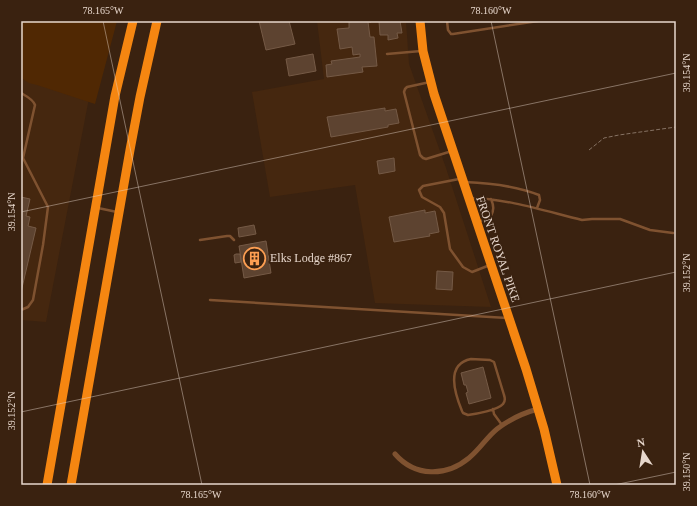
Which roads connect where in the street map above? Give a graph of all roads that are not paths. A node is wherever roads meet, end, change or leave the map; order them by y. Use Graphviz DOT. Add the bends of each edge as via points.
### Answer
graph roads {
  1 [pos="133,21"];
  2 [pos="157,21"];
  3 [pos="420,21"];
  4 [pos="447,21"];
  5 [pos="538,21"];
  6 [pos="532,22"];
  7 [pos="423,51"];
  8 [pos="388,54"];
  9 [pos="430,82"];
  10 [pos="21,93"];
  11 [pos="453,151"];
  12 [pos="462,180"];
  13 [pos="468,198"];
  14 [pos="491,199"];
  15 [pos="95,208"];
  16 [pos="537,208"];
  17 [pos="119,212"];
  18 [pos="477,222"];
  19 [pos="673,233"];
  20 [pos="200,240"];
  21 [pos="234,240"];
  22 [pos="491,265"];
  23 [pos="210,300"];
  24 [pos="21,310"];
  25 [pos="509,318"];
  26 [pos="493,409"];
  27 [pos="538,409"];
  28 [pos="502,425"];
  29 [pos="395,454"];
  30 [pos="46,485"];
  31 [pos="71,485"];
  32 [pos="557,485"];
  1 -- 15 [label="highway" via="115,96"];
  2 -- 17 [label="highway"];
  3 -- 7 [label="highway, FRONT ROYAL PIKE"];
  4 -- 6 [label="lane" via="451,34"];
  5 -- 6 [label="lane"];
  7 -- 8 [label="lane"];
  7 -- 9 [label="highway, FRONT ROYAL PIKE"];
  9 -- 11 [label="highway, FRONT ROYAL PIKE"];
  9 -- 11 [label="lane" via="407,87 404,92 420,155 426,159"];
  10 -- 24 [label="lane" via="35,104 23,158 48,206 33,300 28,307"];
  11 -- 12 [label="highway, FRONT ROYAL PIKE"];
  12 -- 13 [label="highway, FRONT ROYAL PIKE"];
  12 -- 16 [label="lane" via="527,190 539,195"];
  12 -- 22 [label="lane" via="423,186 419,190 422,198 440,206 444,213 450,249 463,267 472,272"];
  13 -- 14 [label="lane"];
  13 -- 18 [label="highway, FRONT ROYAL PIKE"];
  14 -- 16 [label="lane"];
  14 -- 18 [label="lane" via="491,216"];
  15 -- 17 [label="lane"];
  15 -- 30 [label="highway"];
  16 -- 19 [label="lane" via="582,220 620,218 650,230"];
  17 -- 31 [label="highway"];
  18 -- 22 [label="highway, FRONT ROYAL PIKE"];
  20 -- 21 [label="lane" via="227,236"];
  22 -- 25 [label="highway, FRONT ROYAL PIKE"];
  23 -- 25 [label="lane"];
  25 -- 27 [label="highway, FRONT ROYAL PIKE"];
  26 -- 26 [label="lane" via="503,405 505,400 496,364 490,360 466,360 458,367 453,378 463,413 468,415"];
  26 -- 28 [label="lane"];
  27 -- 28 [label="street"];
  27 -- 32 [label="highway, FRONT ROYAL PIKE"];
  28 -- 29 [label="street" via="469,458 448,470 422,471 407,464"];
}
